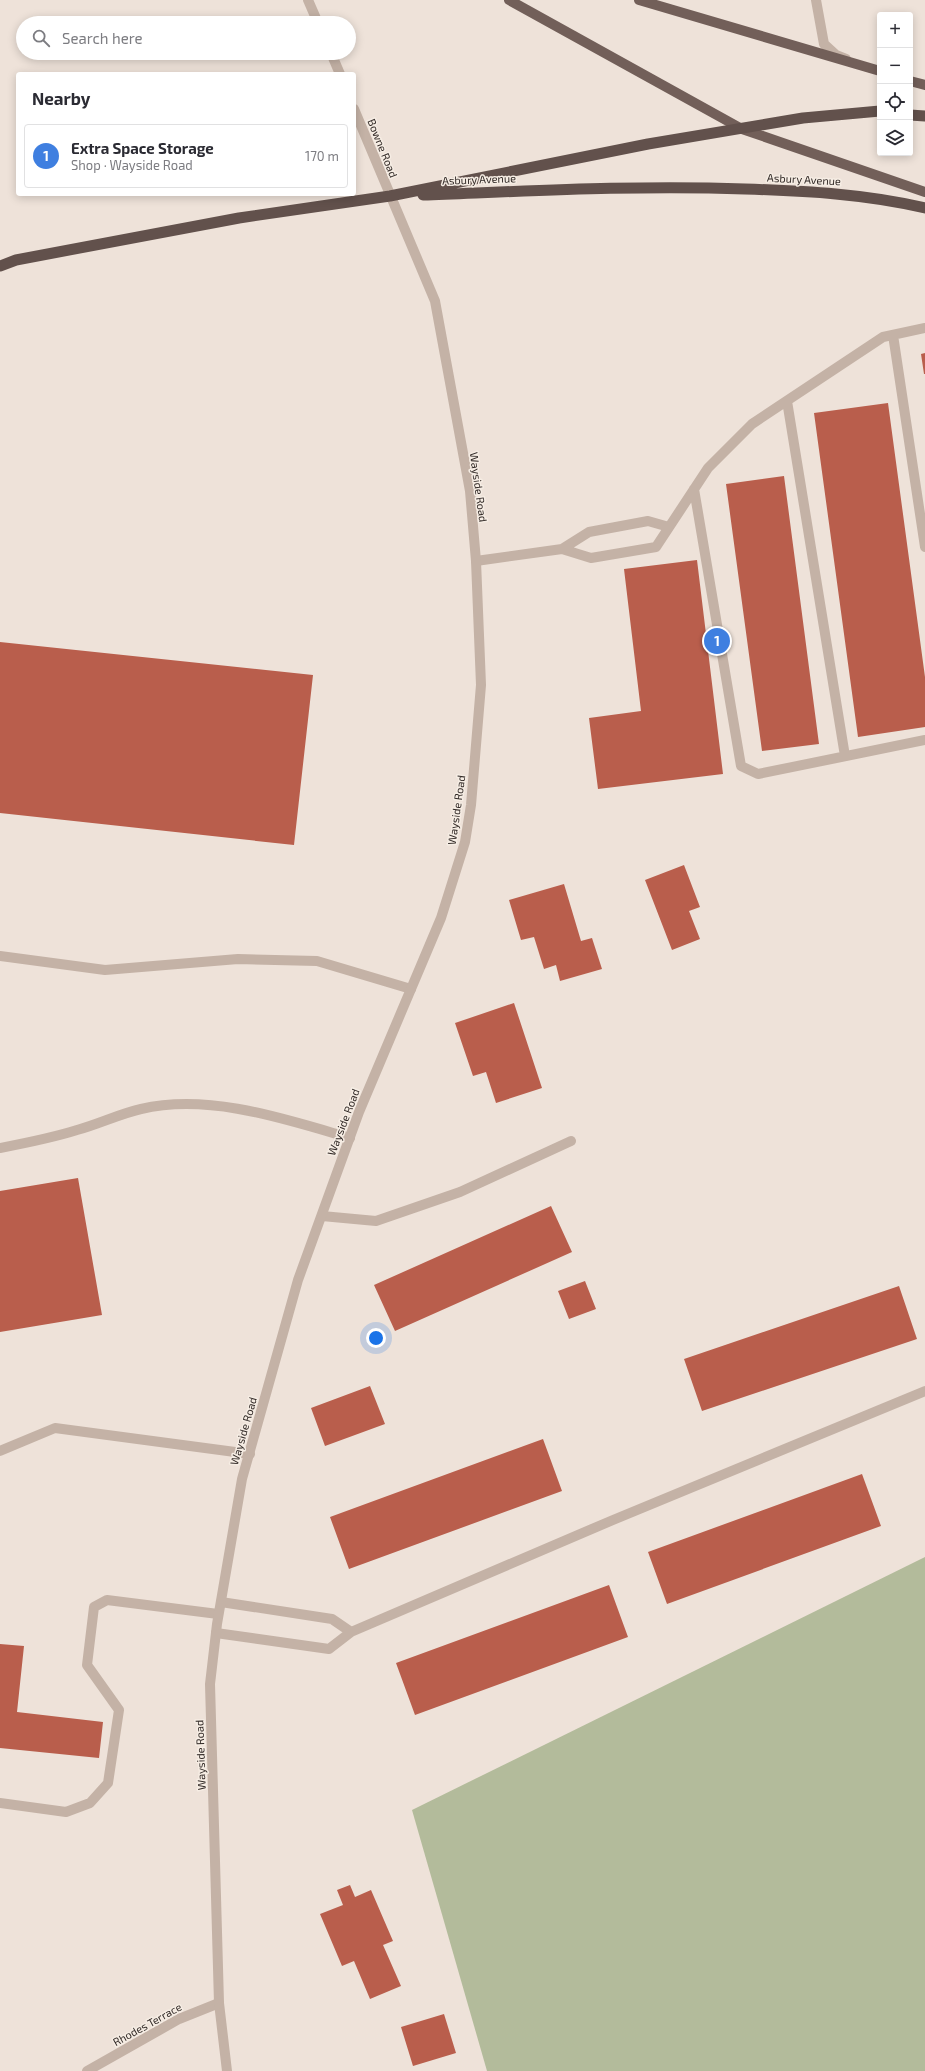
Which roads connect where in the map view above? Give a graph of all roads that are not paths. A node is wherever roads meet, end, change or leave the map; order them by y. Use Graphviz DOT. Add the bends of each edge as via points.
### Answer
graph roads {
  1 [pos="308,0"];
  2 [pos="509,0"];
  3 [pos="816,0"];
  4 [pos="646,1"];
  5 [pos="315,16"];
  6 [pos="334,60"];
  7 [pos="860,65"];
  8 [pos="877,70"];
  9 [pos="339,72"];
  10 [pos="913,82"];
  11 [pos="925,85"];
  12 [pos="877,111"];
  13 [pos="356,114"];
  14 [pos="913,115"];
  15 [pos="925,116"];
  16 [pos="742,129"];
  17 [pos="925,192"];
  18 [pos="390,196"];
  19 [pos="925,208"];
  20 [pos="0,266"];
  21 [pos="925,328"];
  22 [pos="893,335"];
  23 [pos="786,401"];
  24 [pos="694,489"];
  25 [pos="669,528"];
  26 [pos="925,547"];
  27 [pos="562,549"];
  28 [pos="476,561"];
  29 [pos="925,740"];
  30 [pos="845,756"];
  31 [pos="0,956"];
  32 [pos="411,989"];
  33 [pos="350,1138"];
  34 [pos="571,1141"];
  35 [pos="0,1148"];
  36 [pos="322,1216"];
  37 [pos="925,1391"];
  38 [pos="0,1451"];
  39 [pos="250,1454"];
  40 [pos="221,1602"];
  41 [pos="218,1614"];
  42 [pos="350,1632"];
  43 [pos="216,1633"];
  44 [pos="0,1803"];
  45 [pos="219,2003"];
  46 [pos="87,2071"];
  47 [pos="227,2071"];
  1 -- 5 [label="street"];
  2 -- 16 [label="main road, Asbury Avenue"];
  3 -- 7 [label="street" via="824,44 836,54"];
  4 -- 7 [label="main road"];
  6 -- 9 [label="street"];
  7 -- 8 [label="main road"];
  10 -- 11 [label="main road"];
  12 -- 16 [label="highway, Asbury Avenue" via="803,118"];
  13 -- 18 [label="street, Bowne Road"];
  14 -- 15 [label="highway"];
  16 -- 17 [label="main road, Asbury Avenue"];
  16 -- 18 [label="highway, Asbury Avenue" via="648,144"];
  18 -- 19 [label="highway, Asbury Avenue" via="684,187 818,192 882,199"];
  18 -- 20 [label="highway" via="239,218 16,260"];
  18 -- 28 [label="street, Wayside Road" via="435,301 470,491"];
  21 -- 22 [label="street"];
  22 -- 23 [label="street" via="883,337"];
  22 -- 26 [label="street"];
  23 -- 24 [label="street" via="752,424 708,468"];
  23 -- 30 [label="street"];
  24 -- 25 [label="street"];
  24 -- 30 [label="street" via="741,766 758,774"];
  25 -- 27 [label="street" via="648,521 589,532"];
  25 -- 27 [label="street" via="656,547 591,558"];
  27 -- 28 [label="street"];
  28 -- 32 [label="street, Wayside Road" via="481,685 471,805 465,842 441,918"];
  29 -- 30 [label="street"];
  31 -- 32 [label="street" via="105,970 238,959 317,961"];
  32 -- 33 [label="street, Wayside Road"];
  33 -- 35 [label="street" via="261,1113 194,1103 141,1109 78,1130"];
  33 -- 36 [label="street, Wayside Road"];
  34 -- 36 [label="street" via="460,1192 376,1221"];
  36 -- 39 [label="street, Wayside Road" via="298,1280"];
  37 -- 42 [label="street"];
  38 -- 39 [label="street" via="55,1428"];
  39 -- 40 [label="street, Wayside Road" via="242,1480"];
  40 -- 41 [label="street, Wayside Road"];
  40 -- 42 [label="street" via="332,1619"];
  41 -- 43 [label="street, Wayside Road"];
  41 -- 44 [label="street" via="107,1600 94,1608 87,1665 119,1710 108,1783 90,1803 66,1812"];
  42 -- 43 [label="street" via="329,1649"];
  43 -- 45 [label="street, Wayside Road" via="210,1684"];
  45 -- 46 [label="street, Rhodes Terrace" via="179,2019"];
  45 -- 47 [label="street, Wayside Road"];
}
